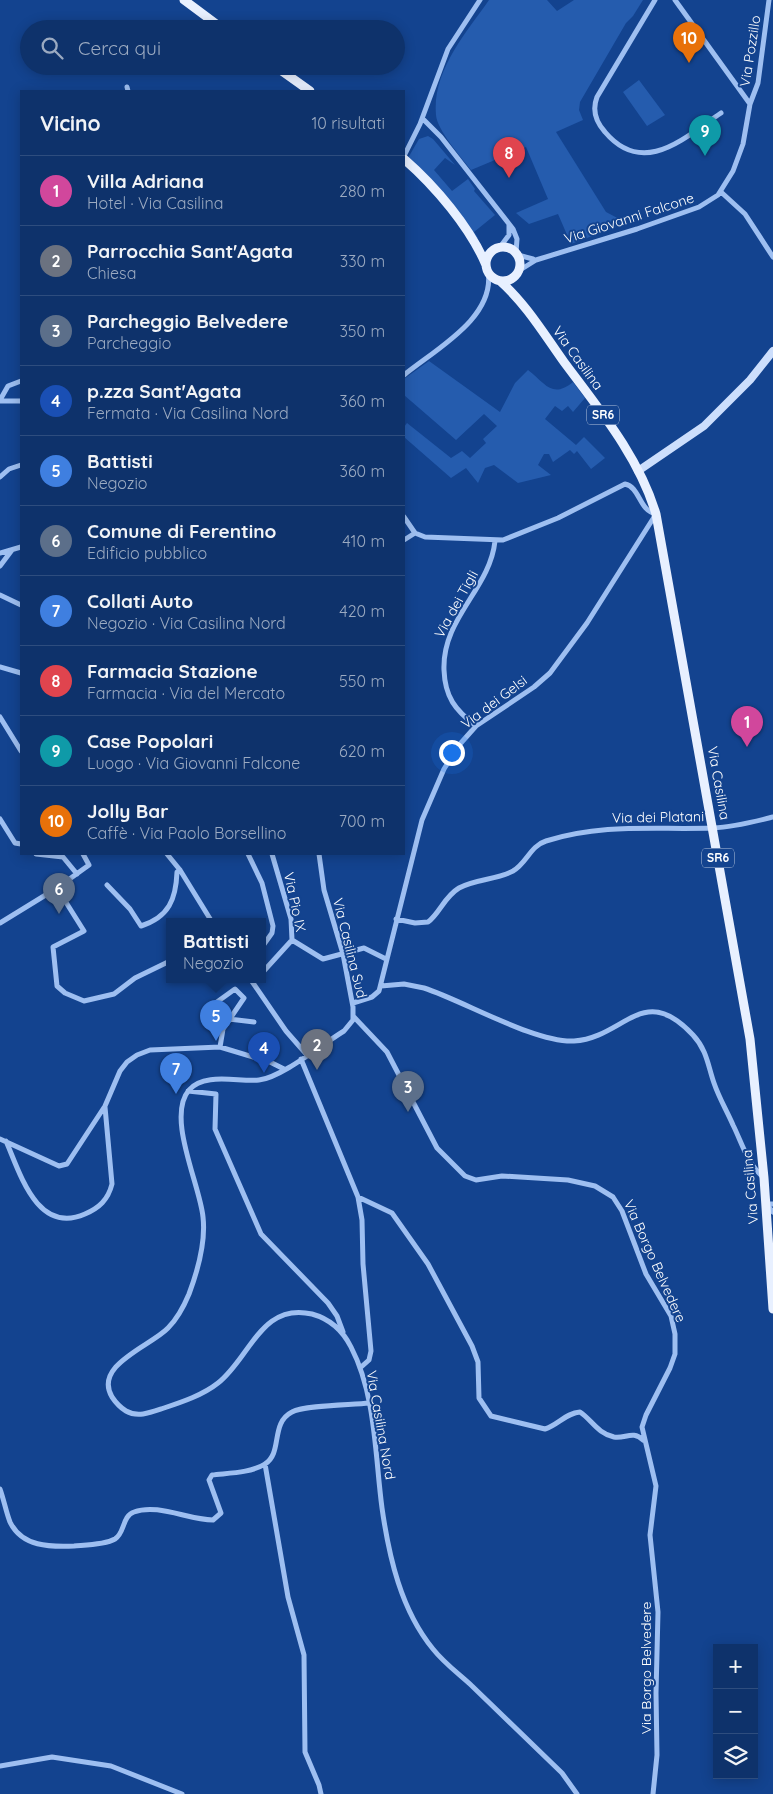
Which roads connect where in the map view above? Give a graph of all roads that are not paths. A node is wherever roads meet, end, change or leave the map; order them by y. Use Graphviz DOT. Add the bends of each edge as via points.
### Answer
graph roads {
  1 [pos="184,0"];
  2 [pos="480,0"];
  3 [pos="655,0"];
  4 [pos="675,0"];
  5 [pos="769,0"];
  6 [pos="211,20"];
  7 [pos="287,75"];
  8 [pos="307,90"];
  9 [pos="750,104"];
  10 [pos="721,113"];
  11 [pos="422,119"];
  12 [pos="405,156"];
  13 [pos="405,159"];
  14 [pos="721,192"];
  15 [pos="508,224"];
  16 [pos="472,237"];
  17 [pos="498,248"];
  18 [pos="517,254"];
  19 [pos="773,257"];
  20 [pos="536,260"];
  21 [pos="487,268"];
  22 [pos="519,272"];
  23 [pos="499,281"];
  24 [pos="489,288"];
  25 [pos="521,302"];
  26 [pos="773,351"];
  27 [pos="405,374"];
  28 [pos="20,381"];
  29 [pos="0,401"];
  30 [pos="20,401"];
  31 [pos="20,466"];
  32 [pos="638,471"];
  33 [pos="0,477"];
  34 [pos="656,514"];
  35 [pos="405,518"];
  36 [pos="415,533"];
  37 [pos="405,539"];
  38 [pos="495,541"];
  39 [pos="20,547"];
  40 [pos="13,549"];
  41 [pos="0,553"];
  42 [pos="0,566"];
  43 [pos="0,595"];
  44 [pos="20,605"];
  45 [pos="0,667"];
  46 [pos="20,673"];
  47 [pos="0,717"];
  48 [pos="476,726"];
  49 [pos="20,750"];
  50 [pos="773,817"];
  51 [pos="0,819"];
  52 [pos="712,828"];
  53 [pos="20,845"];
  54 [pos="45,855"];
  55 [pos="84,855"];
  56 [pos="168,855"];
  57 [pos="248,855"];
  58 [pos="272,855"];
  59 [pos="319,855"];
  60 [pos="180,870"];
  61 [pos="77,874"];
  62 [pos="107,885"];
  63 [pos="57,888"];
  64 [pos="210,918"];
  65 [pos="396,919"];
  66 [pos="0,923"];
  67 [pos="292,940"];
  68 [pos="266,941"];
  69 [pos="343,954"];
  70 [pos="386,959"];
  71 [pos="166,963"];
  72 [pos="266,969"];
  73 [pos="254,983"];
  74 [pos="381,986"];
  75 [pos="353,1003"];
  76 [pos="208,1015"];
  77 [pos="354,1017"];
  78 [pos="229,1019"];
  79 [pos="254,1022"];
  80 [pos="220,1047"];
  81 [pos="307,1054"];
  82 [pos="301,1059"];
  83 [pos="284,1069"];
  84 [pos="188,1091"];
  85 [pos="105,1106"];
  86 [pos="3,1140"];
  87 [pos="764,1178"];
  88 [pos="358,1197"];
  89 [pos="769,1204"];
  90 [pos="773,1212"];
  91 [pos="773,1309"];
  92 [pos="343,1333"];
  93 [pos="360,1368"];
  94 [pos="368,1403"];
  95 [pos="644,1441"];
  96 [pos="265,1464"];
  97 [pos="0,1489"];
  98 [pos="0,1766"];
  99 [pos="182,1794"];
  100 [pos="321,1794"];
  101 [pos="577,1794"];
  102 [pos="653,1794"];
  1 -- 6 [label="main road"];
  2 -- 11 [label="street" via="448,49"];
  3 -- 10 [label="street" via="597,97 595,114 601,127 609,138 622,146 640,153 655,153 675,144"];
  4 -- 9 [label="street"];
  5 -- 9 [label="street, Via Pozzillo" via="758,80"];
  7 -- 8 [label="main road"];
  9 -- 14 [label="street, Via Giovanni Falcone" via="739,155"];
  11 -- 12 [label="street"];
  11 -- 15 [label="street" via="441,137"];
  13 -- 16 [label="main road"];
  14 -- 19 [label="street" via="745,214"];
  14 -- 20 [label="street, Via Giovanni Falcone" via="706,204"];
  15 -- 17 [label="street" via="509,235"];
  15 -- 18 [label="street" via="517,240"];
  16 -- 17 [label="main road" via="486,246"];
  16 -- 21 [label="main road"];
  17 -- 18 [label="main road" via="511,249"];
  17 -- 21 [label="main road" via="488,256"];
  18 -- 20 [label="street"];
  18 -- 22 [label="main road"];
  20 -- 22 [label="street, Via Giovanni Falcone"];
  21 -- 23 [label="main road"];
  21 -- 24 [label="street"];
  22 -- 23 [label="main road" via="510,280"];
  22 -- 25 [label="main road, Via Casilina / SR6" via="516,287"];
  23 -- 24 [label="street"];
  23 -- 25 [label="main road, Via Casilina / SR6"];
  24 -- 27 [label="street" via="477,312 462,329"];
  25 -- 32 [label="main road, Via Casilina / SR6" via="608,423"];
  26 -- 32 [label="street" via="750,380 704,426"];
  28 -- 29 [label="street" via="8,386"];
  29 -- 30 [label="street"];
  31 -- 33 [label="street" via="9,469"];
  32 -- 34 [label="main road, Via Casilina / SR6"];
  34 -- 38 [label="street" via="644,508 632,487 622,484 558,518"];
  34 -- 48 [label="street, Via dei Gelsi" via="588,623 550,673"];
  34 -- 52 [label="main road, Via Casilina / SR6"];
  35 -- 36 [label="street"];
  36 -- 37 [label="street"];
  36 -- 38 [label="street" via="425,538"];
  38 -- 48 [label="street, Via dei Tigli" via="491,565 464,608 444,653 445,683 450,700 459,713"];
  39 -- 40 [label="street"];
  40 -- 41 [label="street"];
  40 -- 42 [label="street"];
  43 -- 44 [label="street"];
  45 -- 46 [label="street"];
  47 -- 49 [label="street"];
  48 -- 65 [label="street, Via dei Gelsi" via="451,757 428,802"];
  50 -- 52 [label="street"];
  51 -- 53 [label="street" via="15,843"];
  52 -- 65 [label="street, Via dei Platani" via="616,828 546,841 532,849 511,872 454,891 428,922 415,924"];
  52 -- 87 [label="main road, Via Casilina / SR6" via="750,1038"];
  54 -- 61 [label="street" via="63,857"];
  55 -- 61 [label="street" via="89,865"];
  56 -- 60 [label="street"];
  57 -- 68 [label="street" via="262,883 273,926"];
  58 -- 67 [label="street, Via Pio IX" via="290,915"];
  59 -- 69 [label="street, Via Casilina Sud" via="324,890"];
  60 -- 62 [label="street" via="171,905 154,920 141,926"];
  60 -- 64 [label="street"];
  61 -- 63 [label="street"];
  63 -- 66 [label="street"];
  63 -- 71 [label="street" via="84,931 53,947 57,986 79,1000 91,1000 114,994 135,978"];
  65 -- 70 [label="street, Via dei Gelsi"];
  67 -- 69 [label="street" via="323,959"];
  67 -- 72 [label="street, Via Pio IX"];
  69 -- 70 [label="street" via="364,948"];
  69 -- 75 [label="street, Via Casilina Sud"];
  70 -- 74 [label="street, Via dei Gelsi"];
  73 -- 81 [label="street" via="286,1030"];
  74 -- 75 [label="street" via="375,996"];
  74 -- 87 [label="street" via="404,984 424,988 536,1034 560,1040 586,1039 649,1012 668,1015 684,1026 702,1046 716,1090 750,1161"];
  75 -- 77 [label="street, Via Casilina Sud"];
  76 -- 78 [label="street" via="210,1006 235,989 244,998"];
  77 -- 81 [label="street, Via Casilina Sud" via="347,1028"];
  77 -- 95 [label="street, Via Borgo Belvedere" via="387,1052 436,1145 465,1176 476,1180 506,1176 578,1181 601,1188 618,1203 642,1266 667,1307 675,1330 673,1360 644,1418"];
  78 -- 79 [label="street"];
  78 -- 80 [label="street"];
  80 -- 83 [label="street"];
  80 -- 85 [label="street" via="150,1050 137,1055 120,1071"];
  81 -- 82 [label="street"];
  82 -- 83 [label="street"];
  82 -- 88 [label="street"];
  83 -- 84 [label="street" via="264,1079 201,1082"];
  84 -- 92 [label="street" via="216,1094 215,1129 261,1234 328,1303"];
  84 -- 92 [label="street, Via Casilina Nord" via="182,1104 181,1118 203,1215 202,1254 188,1295 169,1328 115,1368 108,1380 115,1402 133,1414 147,1414 209,1390 230,1372 268,1323 278,1316 308,1313 321,1317"];
  85 -- 86 [label="street" via="70,1161 63,1166"];
  85 -- 86 [label="street" via="112,1184 103,1203 80,1216 65,1218 38,1206"];
  87 -- 89 [label="main road, Via Casilina / SR6"];
  88 -- 93 [label="street" via="371,1351 369,1360"];
  88 -- 95 [label="street" via="392,1213 428,1264 472,1346 478,1362 479,1398 491,1416 545,1429 571,1413 580,1412 594,1427 614,1437 630,1434"];
  89 -- 90 [label="street"];
  89 -- 91 [label="main road, Via Casilina / SR6"];
  92 -- 93 [label="street, Via Casilina Nord"];
  93 -- 94 [label="street, Via Casilina Nord"];
  94 -- 96 [label="street" via="292,1411 281,1423 274,1452"];
  94 -- 101 [label="street, Via Casilina Nord" via="391,1560 400,1589 417,1622 434,1650 562,1773"];
  95 -- 102 [label="street, Via Borgo Belvedere" via="656,1486 650,1535 658,1612 657,1761"];
  96 -- 97 [label="street" via="212,1475 210,1486 221,1513 213,1520 154,1510 137,1511 128,1516 114,1539 78,1545 43,1546 21,1534 10,1522"];
  96 -- 100 [label="street" via="288,1596 304,1655 304,1752"];
  98 -- 99 [label="street" via="52,1757 111,1766"];
}
